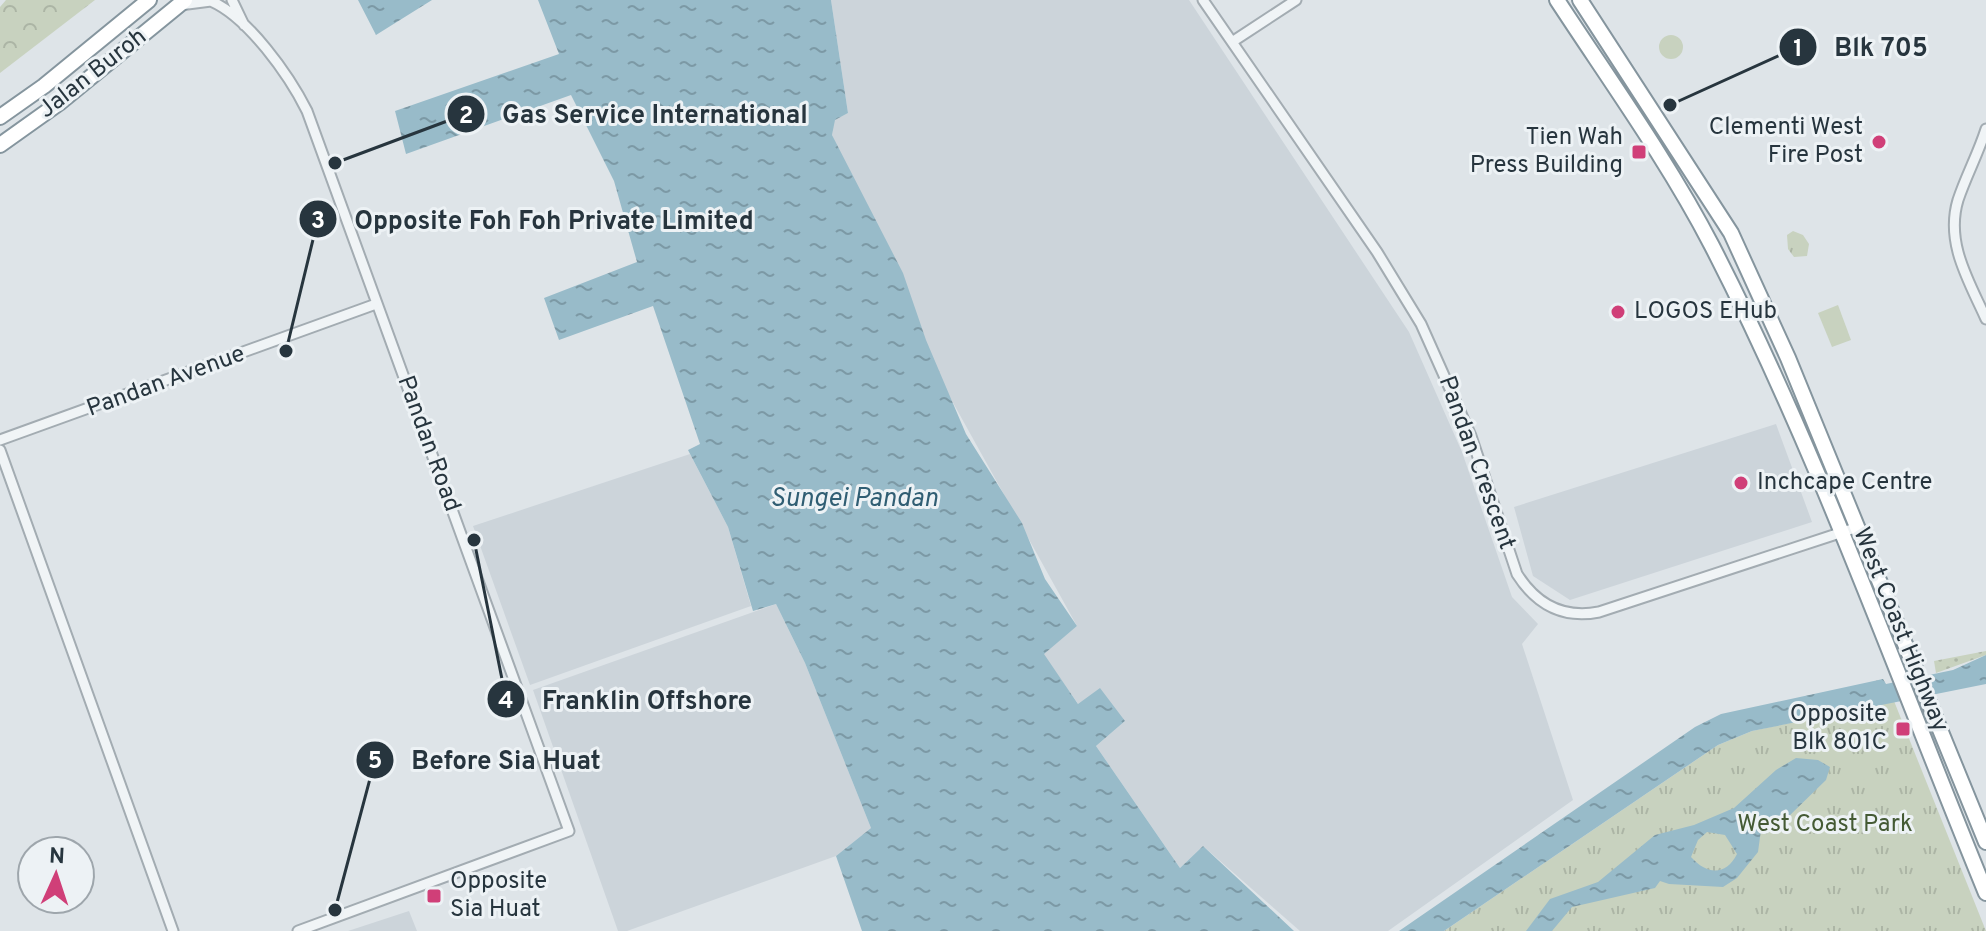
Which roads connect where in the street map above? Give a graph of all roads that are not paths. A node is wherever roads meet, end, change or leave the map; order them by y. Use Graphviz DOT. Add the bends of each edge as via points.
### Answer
graph roads {
  1 [pos="149,0"];
  2 [pos="232,0"];
  3 [pos="1203,0"];
  4 [pos="1296,0"];
  5 [pos="1557,0"];
  6 [pos="1580,0"];
  7 [pos="181,3"];
  8 [pos="244,25"];
  9 [pos="1232,42"];
  10 [pos="1611,48"];
  11 [pos="1596,59"];
  12 [pos="0,117"];
  13 [pos="1986,129"];
  14 [pos="1983,144"];
  15 [pos="0,145"];
  16 [pos="376,304"];
  17 [pos="1986,319"];
  18 [pos="0,440"];
  19 [pos="0,450"];
  20 [pos="1858,527"];
  21 [pos="1840,533"];
  22 [pos="1986,842"];
  23 [pos="1986,893"];
  24 [pos="173,931"];
  25 [pos="298,931"];
  1 -- 12 [label="highway, Jalan Buroh"];
  2 -- 8 [label="street, Pandan Road"];
  3 -- 9 [label="street, Pandan Crescent"];
  4 -- 9 [label="street"];
  5 -- 11 [label="highway, West Coast Highway"];
  6 -- 10 [label="highway, West Coast Highway"];
  7 -- 8 [label="street, Pandan Road" via="211,1"];
  7 -- 15 [label="highway, Jalan Buroh"];
  8 -- 16 [label="street, Pandan Road" via="307,111"];
  9 -- 21 [label="street, Pandan Crescent" via="1421,324 1471,436 1517,574 1530,593 1552,609 1588,614"];
  10 -- 11 [label="highway" via="1606,59"];
  10 -- 20 [label="highway, West Coast Highway" via="1731,233"];
  11 -- 21 [label="highway, West Coast Highway" via="1710,242"];
  13 -- 14 [label="street"];
  14 -- 17 [label="street" via="1957,203 1953,233"];
  16 -- 18 [label="street, Pandan Avenue"];
  16 -- 25 [label="street, Pandan Road" via="569,831"];
  19 -- 24 [label="street"];
  20 -- 21 [label="street, Pandan Crescent"];
  20 -- 22 [label="highway, West Coast Highway"];
  21 -- 23 [label="highway, West Coast Highway"];
}
